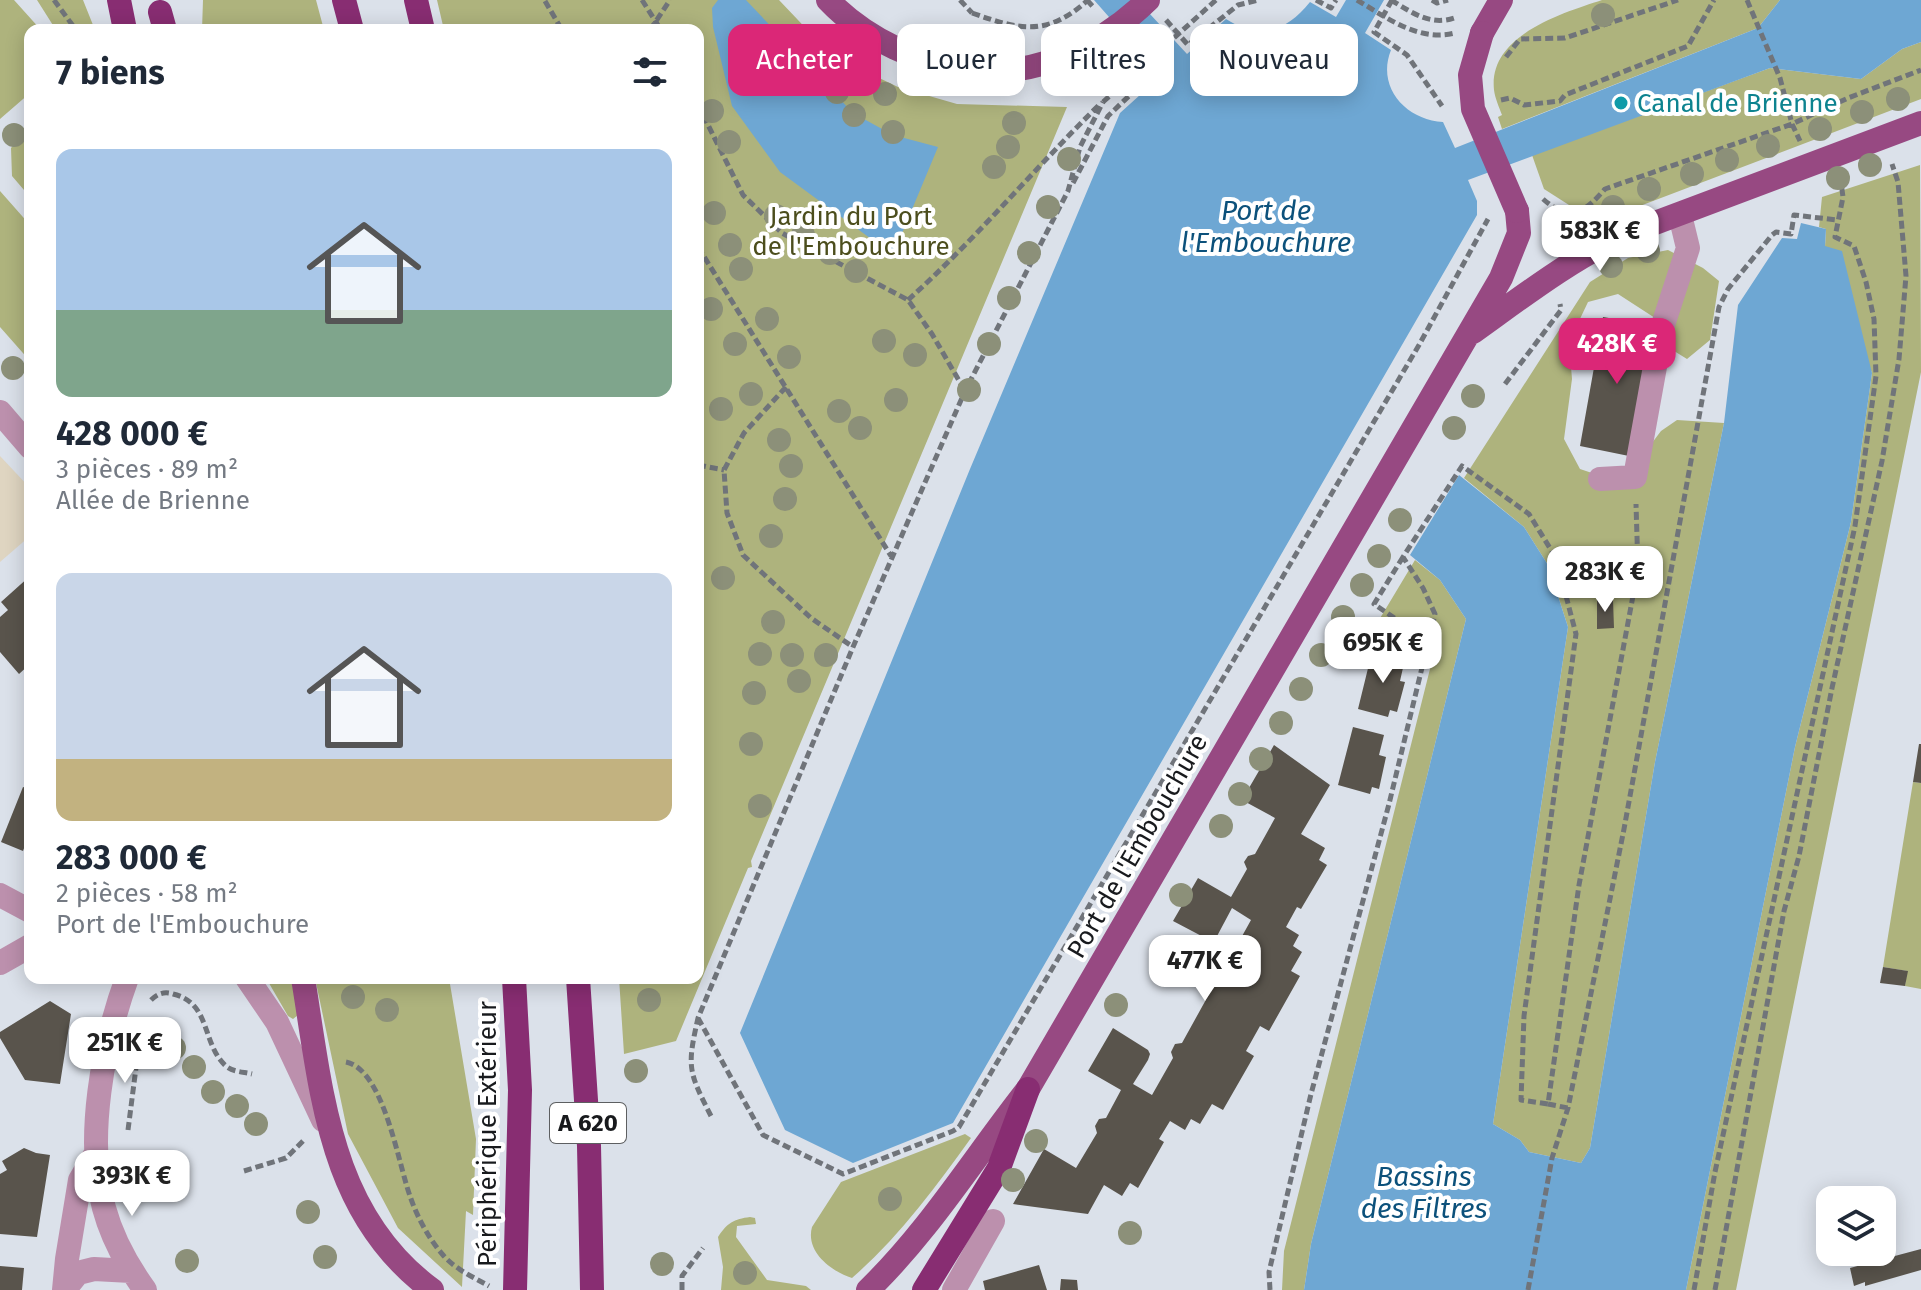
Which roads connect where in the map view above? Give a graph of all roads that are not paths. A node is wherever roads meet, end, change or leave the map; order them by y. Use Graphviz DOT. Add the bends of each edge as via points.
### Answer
graph roads {
  1 [pos="119,0"];
  2 [pos="344,0"];
  3 [pos="416,0"];
  4 [pos="1501,0"];
  5 [pos="830,3"];
  6 [pos="1153,6"];
  7 [pos="124,24"];
  8 [pos="350,24"];
  9 [pos="422,24"];
  10 [pos="1921,123"];
  11 [pos="1680,215"];
  12 [pos="1464,338"];
  13 [pos="0,412"];
  14 [pos="24,440"];
  15 [pos="1600,479"];
  16 [pos="0,895"];
  17 [pos="24,908"];
  18 [pos="24,949"];
  19 [pos="0,963"];
  20 [pos="107,984"];
  21 [pos="125,984"];
  22 [pos="251,984"];
  23 [pos="304,984"];
  24 [pos="499,984"];
  25 [pos="514,984"];
  26 [pos="578,984"];
  27 [pos="114,1014"];
  28 [pos="1028,1089"];
  29 [pos="520,1090"];
  30 [pos="326,1128"];
  31 [pos="96,1153"];
  32 [pos="993,1221"];
  33 [pos="593,1279"];
  34 [pos="138,1280"];
  35 [pos="64,1289"];
  36 [pos="432,1290"];
  37 [pos="515,1290"];
  38 [pos="868,1290"];
  39 [pos="924,1290"];
  40 [pos="954,1290"];
  1 -- 7 [label="highway"];
  2 -- 8 [label="highway"];
  3 -- 9 [label="highway"];
  4 -- 12 [label="main road, Port de l'Embouchure, bridge" via="1472,32 1470,75 1473,109 1517,211 1519,233 1501,278"];
  5 -- 6 [label="main road, bridge" via="881,41 914,56 996,73 1043,65"];
  10 -- 11 [label="main road"];
  11 -- 12 [label="main road" via="1589,251"];
  11 -- 15 [label="street" via="1688,248 1662,328 1635,477"];
  12 -- 28 [label="main road, Port de l'Embouchure"];
  13 -- 14 [label="street"];
  16 -- 17 [label="street"];
  18 -- 19 [label="street"];
  20 -- 27 [label="street"];
  21 -- 27 [label="street"];
  22 -- 30 [label="street" via="277,1022"];
  23 -- 30 [label="main road"];
  24 -- 29 [label="highway"];
  25 -- 29 [label="highway, Périphérique Extérieur / A 620"];
  26 -- 33 [label="highway, A 620"];
  27 -- 31 [label="street"];
  28 -- 38 [label="main road, Port de l'Embouchure" via="938,1212"];
  28 -- 39 [label="highway" via="999,1168"];
  29 -- 37 [label="highway, Périphérique Extérieur / A 620"];
  30 -- 36 [label="main road" via="348,1185 371,1224"];
  31 -- 34 [label="street" via="103,1207"];
  31 -- 35 [label="street" via="80,1180"];
  32 -- 40 [label="street"];
  34 -- 35 [label="street" via="94,1269 78,1273"];
}
